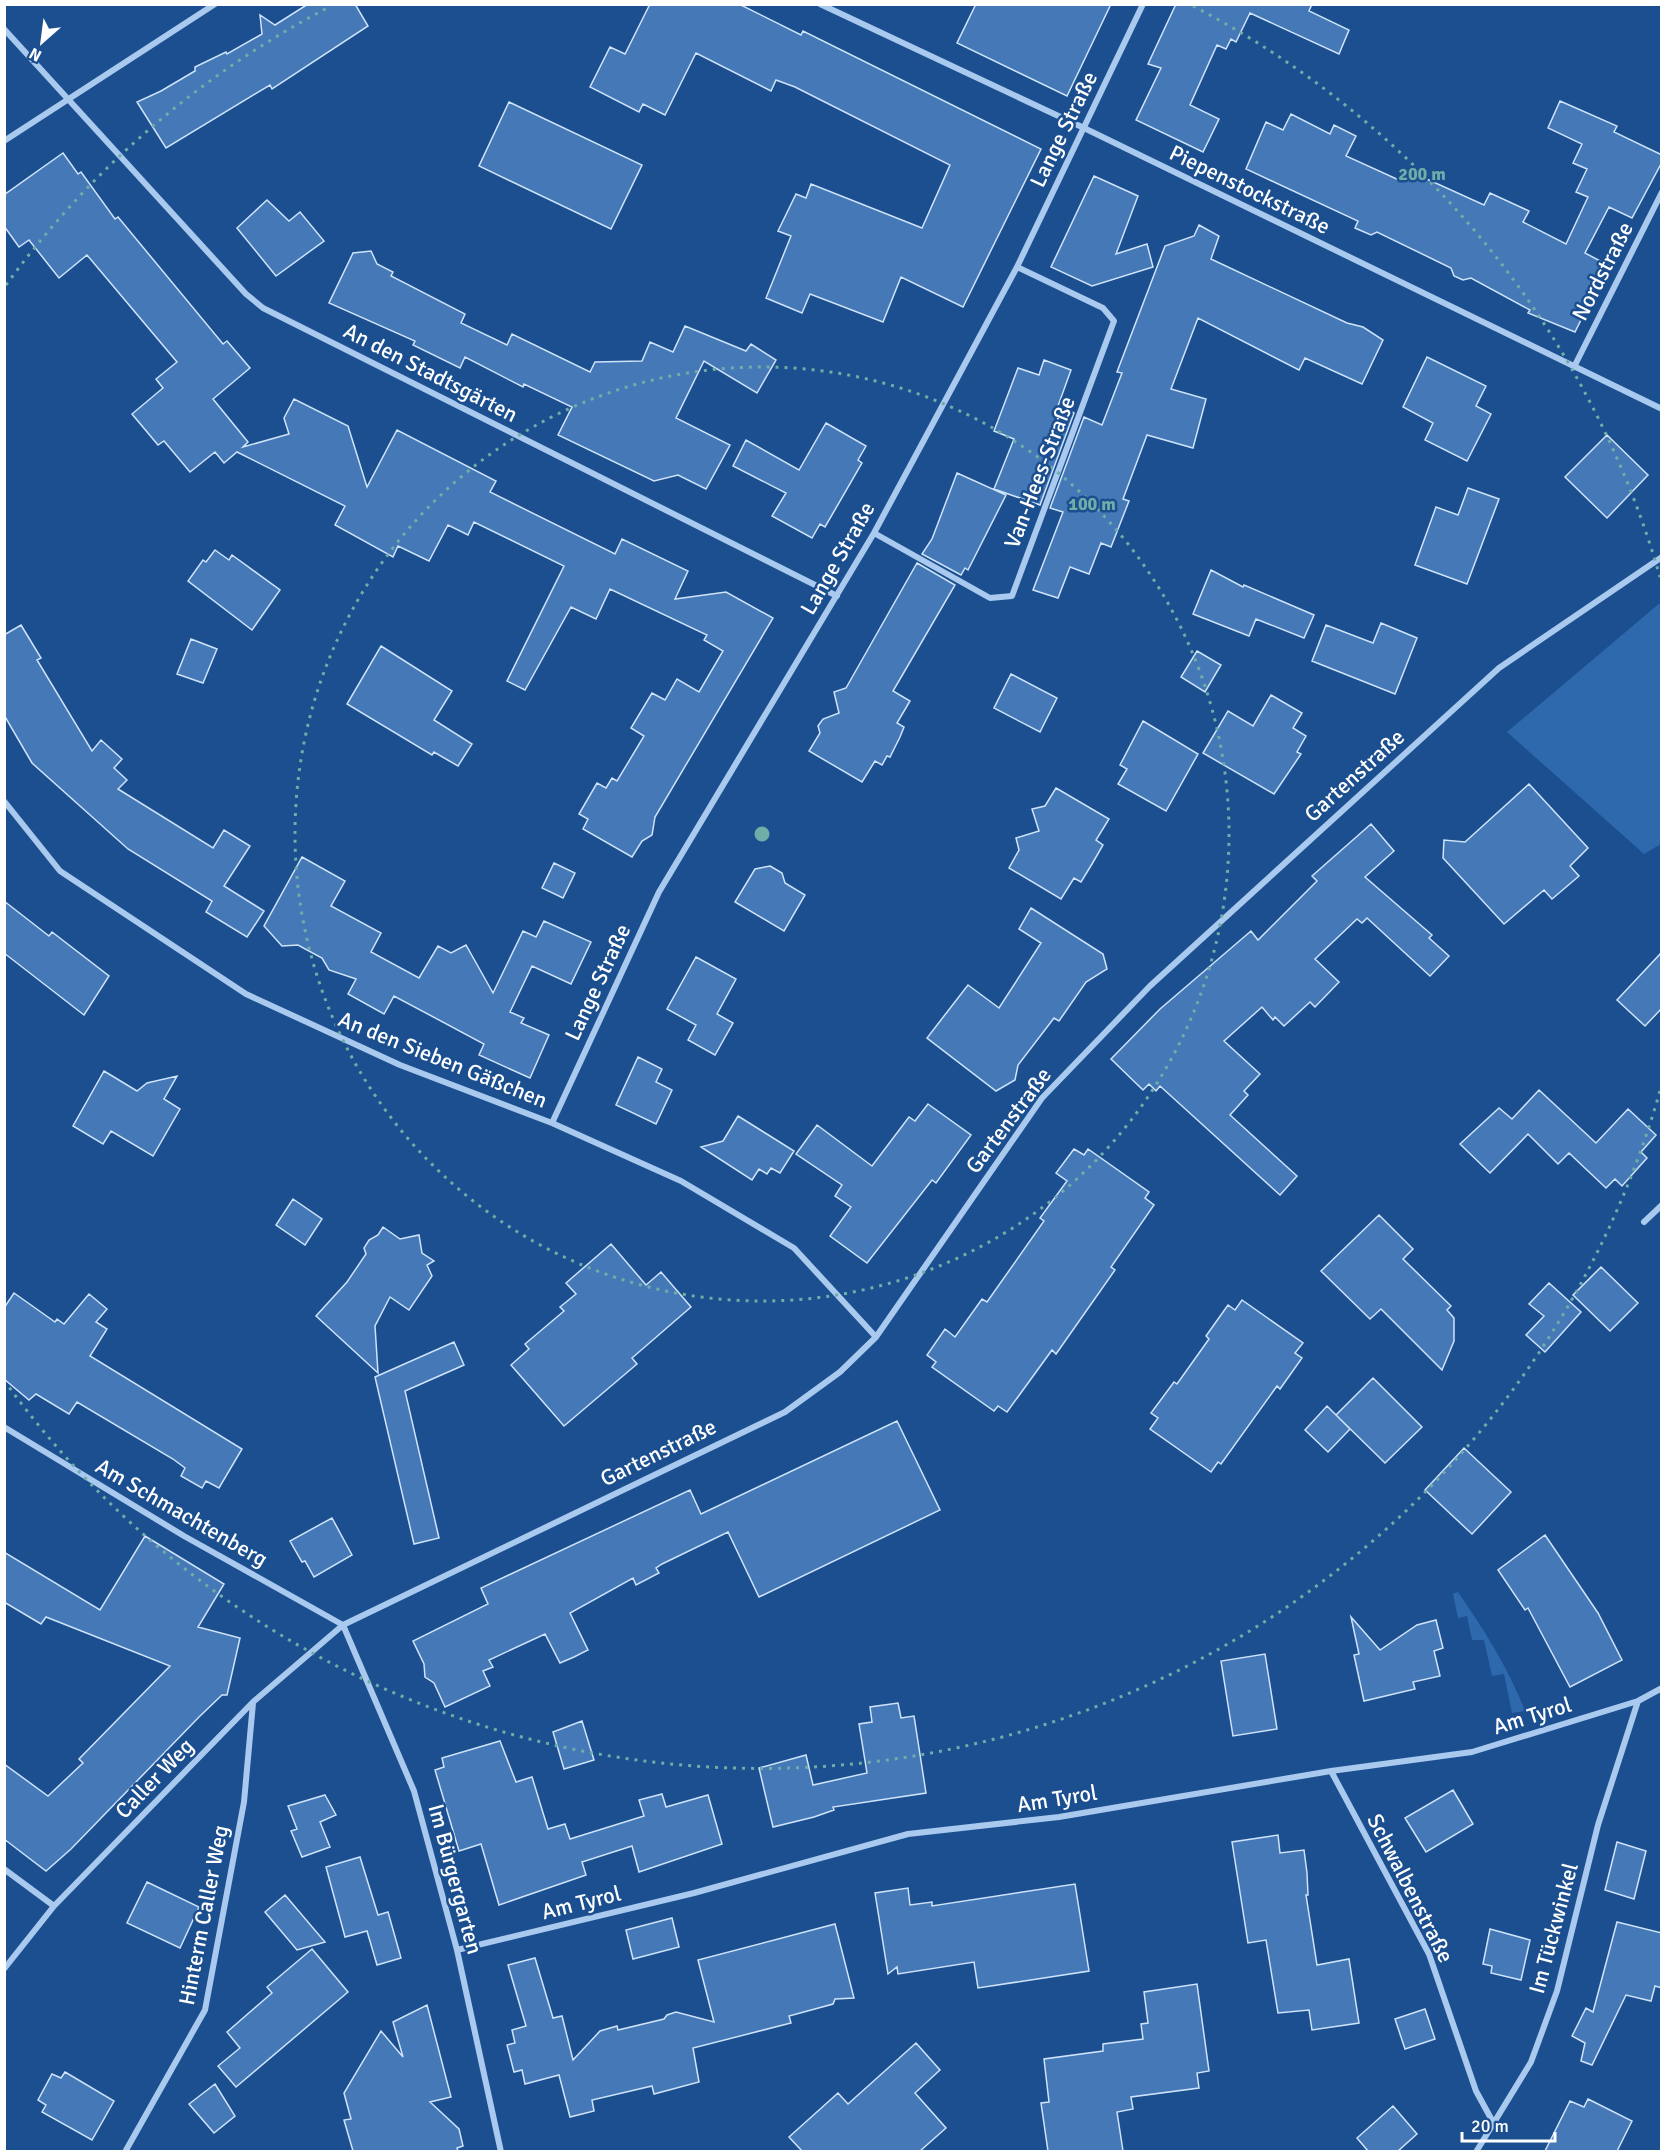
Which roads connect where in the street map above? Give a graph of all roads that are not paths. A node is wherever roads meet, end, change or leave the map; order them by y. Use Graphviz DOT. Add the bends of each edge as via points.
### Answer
graph roads {
  1 [pos="215,4"];
  2 [pos="820,4"];
  3 [pos="1143,4"];
  4 [pos="4,28"];
  5 [pos="69,100"];
  6 [pos="1084,128"];
  7 [pos="4,141"];
  8 [pos="1662,192"];
  9 [pos="1017,267"];
  10 [pos="1574,367"];
  11 [pos="1662,409"];
  12 [pos="874,533"];
  13 [pos="1662,557"];
  14 [pos="837,596"];
  15 [pos="4,801"];
  16 [pos="552,1123"];
  17 [pos="1662,1204"];
  18 [pos="1644,1222"];
  19 [pos="876,1337"];
  20 [pos="4,1427"];
  21 [pos="344,1625"];
  22 [pos="1662,1688"];
  23 [pos="1638,1701"];
  24 [pos="253,1702"];
  25 [pos="1331,1771"];
  26 [pos="4,1869"];
  27 [pos="54,1906"];
  28 [pos="457,1950"];
  29 [pos="4,1969"];
  30 [pos="1494,2124"];
  31 [pos="125,2151"];
  32 [pos="501,2151"];
  33 [pos="1476,2151"];
  1 -- 5 [label="street"];
  2 -- 6 [label="street, Piepenstockstraße"];
  3 -- 6 [label="street, Lange Straße"];
  4 -- 5 [label="street, An den Stadtsgärten"];
  5 -- 7 [label="street"];
  5 -- 14 [label="street, An den Stadtsgärten" via="263,308"];
  6 -- 9 [label="street, Lange Straße"];
  6 -- 10 [label="street, Piepenstockstraße"];
  8 -- 10 [label="street, Nordstraße"];
  9 -- 12 [label="street, Lange Straße"];
  9 -- 12 [label="street, Van-Hees-Straße" via="1103,308 1114,321 1012,596 990,598"];
  10 -- 11 [label="street, Piepenstockstraße"];
  12 -- 14 [label="street, Lange Straße"];
  13 -- 19 [label="street, Gartenstraße" via="1499,668 1150,986 1042,1098"];
  14 -- 16 [label="street, Lange Straße" via="659,892"];
  15 -- 16 [label="street, An den Sieben Gäßchen" via="60,871 246,994 400,1065"];
  16 -- 19 [label="street, An den Sieben Gäßchen" via="681,1181 794,1248"];
  17 -- 18 [label="street"];
  19 -- 21 [label="street, Gartenstraße" via="840,1372 785,1412"];
  20 -- 21 [label="street, Am Schmachtenberg" via="184,1536"];
  21 -- 24 [label="street, Caller Weg"];
  21 -- 28 [label="street, Im Bürgergarten" via="414,1791"];
  22 -- 23 [label="street, Am Tyrol"];
  23 -- 25 [label="street, Am Tyrol" via="1472,1752"];
  23 -- 30 [label="street, Im Tückwinkel" via="1598,1825 1557,1991 1531,2062"];
  24 -- 27 [label="street, Caller Weg"];
  24 -- 31 [label="street, Hinterm Caller Weg" via="244,1802 206,2010"];
  25 -- 28 [label="street, Am Tyrol" via="1059,1817 908,1834 694,1893"];
  25 -- 30 [label="street, Schwalbenstraße" via="1429,1954 1476,2091"];
  26 -- 27 [label="street"];
  27 -- 29 [label="street, Caller Weg"];
  28 -- 32 [label="street, Im Bürgergarten"];
  30 -- 33 [label="street, Im Tückwinkel"];
}
